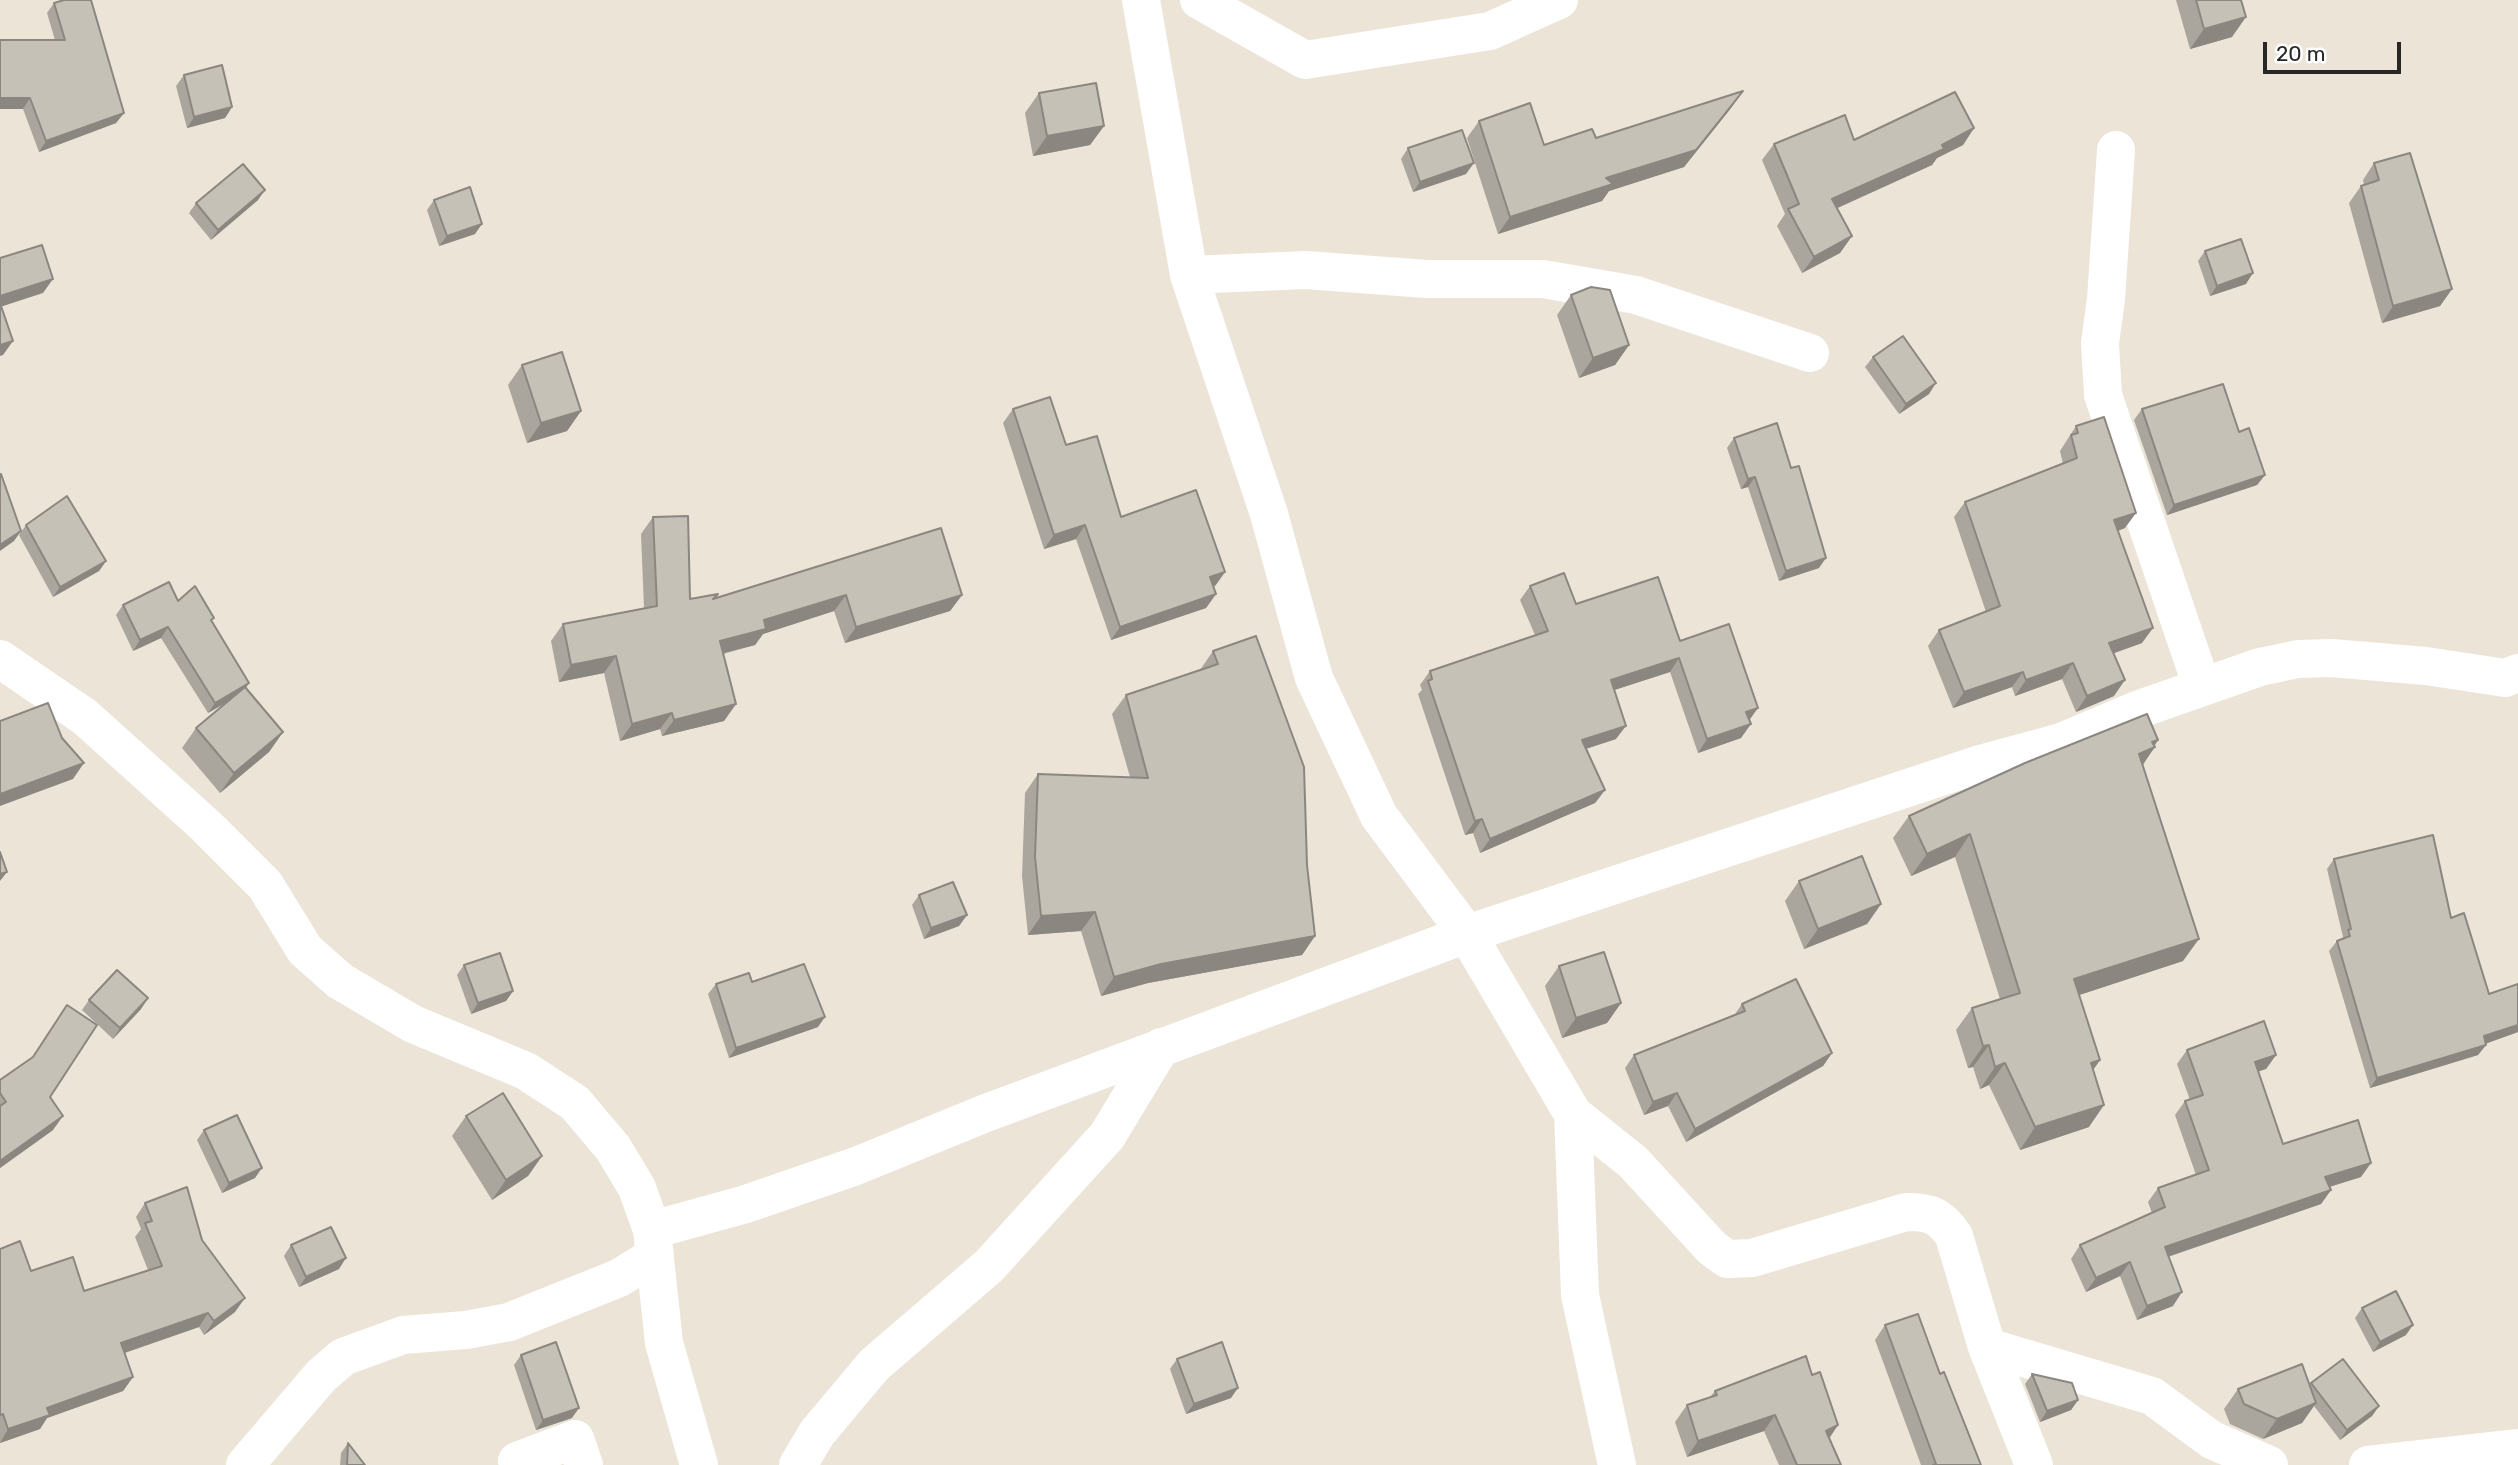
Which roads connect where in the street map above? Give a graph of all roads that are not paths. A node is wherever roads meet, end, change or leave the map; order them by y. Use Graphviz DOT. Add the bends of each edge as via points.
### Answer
graph roads {
  1 [pos="1142,0"];
  2 [pos="1199,0"];
  3 [pos="1559,0"];
  4 [pos="2116,150"];
  5 [pos="1189,275"];
  6 [pos="1810,353"];
  7 [pos="0,659"];
  8 [pos="2518,673"];
  9 [pos="2202,687"];
  10 [pos="1467,933"];
  11 [pos="1161,1047"];
  12 [pos="1573,1114"];
  13 [pos="652,1243"];
  14 [pos="1987,1347"];
  15 [pos="2518,1448"];
  16 [pos="245,1465"];
  17 [pos="519,1465"];
  18 [pos="584,1465"];
  19 [pos="699,1465"];
  20 [pos="797,1465"];
  21 [pos="1617,1465"];
  22 [pos="2034,1465"];
  23 [pos="2269,1465"];
  24 [pos="2368,1465"];
  1 -- 5 [label="street"];
  2 -- 3 [label="street" via="1305,60 1490,31"];
  4 -- 9 [label="street" via="2100,343 2103,395"];
  5 -- 6 [label="street" via="1306,270 1426,279 1543,279 1636,295"];
  5 -- 10 [label="street" via="1269,514 1314,678 1379,816"];
  7 -- 13 [label="street" via="85,717 206,826 265,884 305,950 340,981 413,1024 526,1071 575,1102 613,1148 637,1188"];
  8 -- 9 [label="street" via="2505,678 2426,666 2298,659"];
  9 -- 10 [label="street" via="2061,742 1980,764"];
  10 -- 11 [label="street"];
  10 -- 12 [label="street"];
  11 -- 13 [label="street"];
  11 -- 20 [label="street" via="1107,1136 989,1266 874,1365 817,1433"];
  12 -- 14 [label="street" via="1633,1161 1727,1259 1752,1258 1906,1212 1930,1212 1945,1222 1954,1236"];
  12 -- 21 [label="street" via="1580,1295"];
  13 -- 16 [label="street" via="619,1278 553,1307 509,1322 403,1335 343,1357 321,1376"];
  13 -- 19 [label="street" via="664,1343"];
  14 -- 22 [label="street"];
  14 -- 23 [label="street" via="2152,1395 2212,1440"];
  15 -- 24 [label="street"];
  17 -- 18 [label="street" via="517,1461 575,1439"];
}
